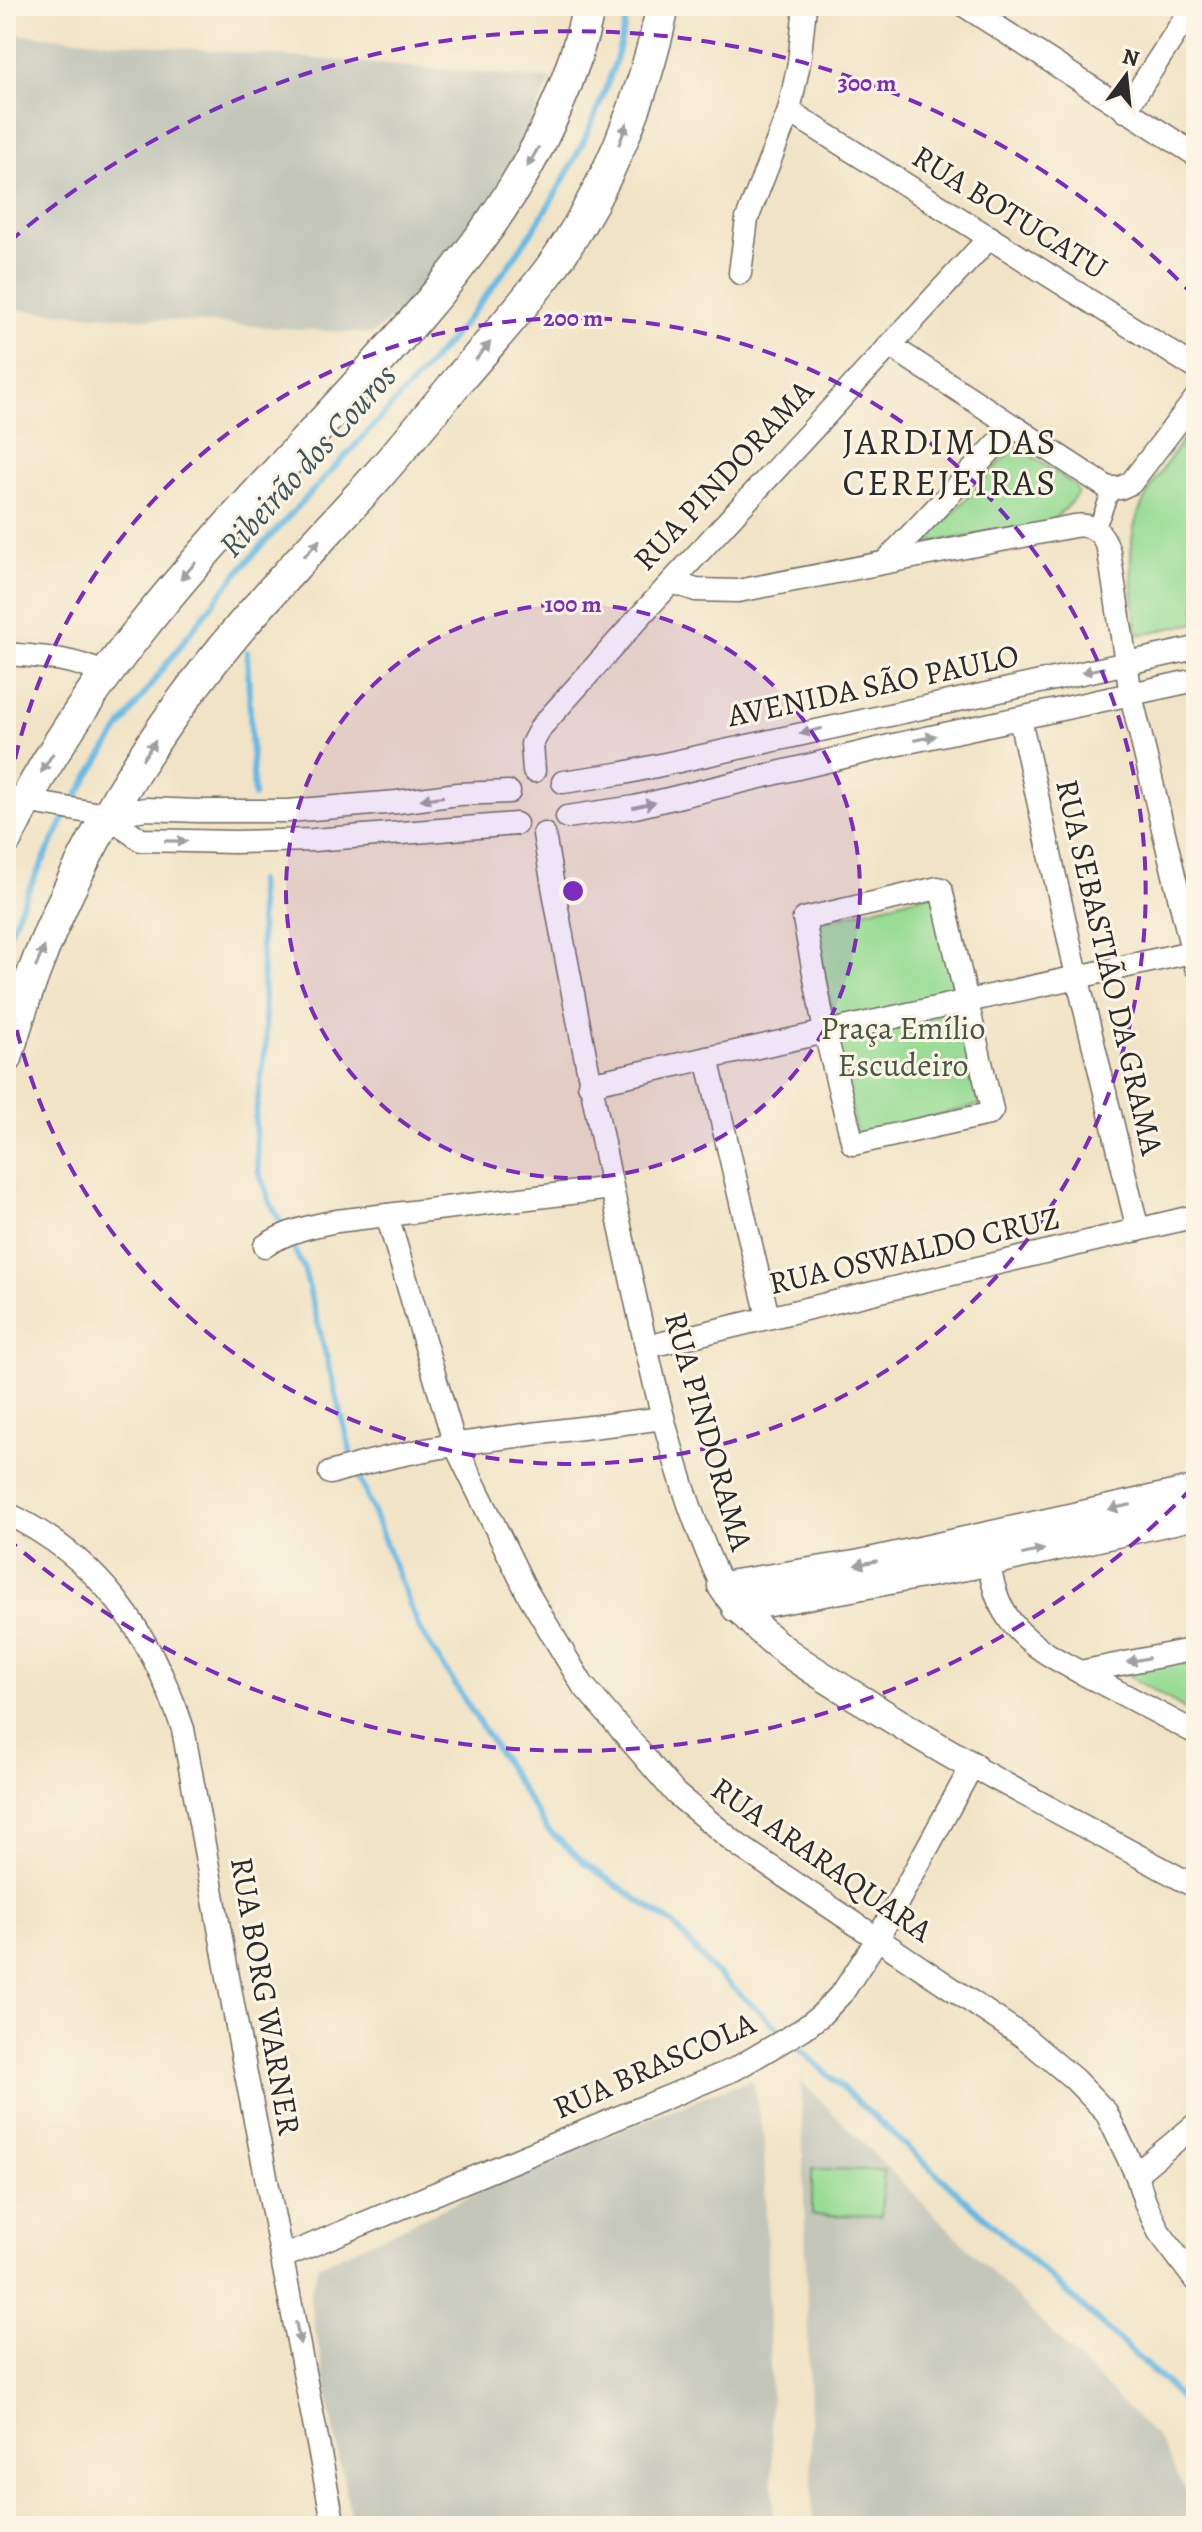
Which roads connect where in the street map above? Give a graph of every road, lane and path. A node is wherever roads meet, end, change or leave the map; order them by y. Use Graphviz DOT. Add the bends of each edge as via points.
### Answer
graph roads {
  1 [pos="589,6"];
  2 [pos="663,6"];
  3 [pos="805,6"];
  4 [pos="965,6"];
  5 [pos="1193,6"];
  6 [pos="789,111"];
  7 [pos="1125,111"];
  8 [pos="1196,155"];
  9 [pos="990,237"];
  10 [pos="740,273"];
  11 [pos="889,345"];
  12 [pos="1196,368"];
  13 [pos="1196,398"];
  14 [pos="1013,427"];
  15 [pos="1112,488"];
  16 [pos="921,526"];
  17 [pos="1096,530"];
  18 [pos="917,555"];
  19 [pos="885,562"];
  20 [pos="672,582"];
  21 [pos="1196,648"];
  22 [pos="6,654"];
  23 [pos="1125,664"];
  24 [pos="105,674"];
  25 [pos="1196,680"];
  26 [pos="1131,695"];
  27 [pos="1020,719"];
  28 [pos="841,724"];
  29 [pos="849,755"];
  30 [pos="534,771"];
  31 [pos="563,782"];
  32 [pos="509,792"];
  33 [pos="39,803"];
  34 [pos="98,814"];
  35 [pos="567,817"];
  36 [pos="516,824"];
  37 [pos="544,834"];
  38 [pos="6,839"];
  39 [pos="1195,956"];
  40 [pos="1077,976"];
  41 [pos="967,1002"];
  42 [pos="825,1032"];
  43 [pos="6,1058"];
  44 [pos="707,1058"];
  45 [pos="589,1084"];
  46 [pos="612,1188"];
  47 [pos="387,1215"];
  48 [pos="1196,1216"];
  49 [pos="1138,1230"];
  50 [pos="270,1242"];
  51 [pos="768,1317"];
  52 [pos="646,1347"];
  53 [pos="663,1418"];
  54 [pos="455,1445"];
  55 [pos="335,1471"];
  56 [pos="1196,1490"];
  57 [pos="6,1513"];
  58 [pos="1196,1515"];
  59 [pos="33,1528"];
  60 [pos="6,1530"];
  61 [pos="985,1550"];
  62 [pos="729,1597"];
  63 [pos="1196,1649"];
  64 [pos="1080,1672"];
  65 [pos="1196,1733"];
  66 [pos="972,1766"];
  67 [pos="1196,1887"];
  68 [pos="878,1938"];
  69 [pos="1196,2124"];
  70 [pos="1136,2174"];
  71 [pos="283,2257"];
  72 [pos="1196,2281"];
  73 [pos="334,2526"];
  1 -- 24 [label="main road, one-way" via="558,106 493,222 403,335 192,567"];
  34 -- 2 [label="main road, one-way" via="238,630 378,476 549,270 609,168"];
  3 -- 6 [label="street"];
  4 -- 7 [label="street"];
  5 -- 7 [label="street"];
  6 -- 9 [label="street, RUA BOTUCATU"];
  6 -- 10 [label="street" via="747,219"];
  7 -- 8 [label="street"];
  9 -- 11 [label="street, RUA PINDORAMA"];
  9 -- 12 [label="street, RUA BOTUCATU"];
  11 -- 14 [label="street"];
  11 -- 20 [label="street, RUA PINDORAMA"];
  13 -- 15 [label="street" via="1131,483"];
  14 -- 15 [label="street"];
  14 -- 16 [label="street"];
  15 -- 17 [label="street"];
  16 -- 18 [label="street"];
  16 -- 19 [label="street"];
  17 -- 18 [label="street" via="1079,525"];
  17 -- 23 [label="street" via="1109,552"];
  18 -- 19 [label="street"];
  19 -- 20 [label="street" via="725,592"];
  20 -- 30 [label="street, RUA PINDORAMA" via="534,736"];
  21 -- 23 [label="street, AVENIDA SÃO PAULO"];
  22 -- 24 [label="street" via="66,659"];
  23 -- 26 [label="street"];
  23 -- 28 [label="street, AVENIDA SÃO PAULO, one-way"];
  24 -- 33 [label="main road, one-way" via="57,746"];
  25 -- 26 [label="street, AVENIDA SÃO PAULO"];
  26 -- 27 [label="street, AVENIDA SÃO PAULO"];
  26 -- 39 [label="street"];
  29 -- 27 [label="street, AVENIDA SÃO PAULO, one-way"];
  27 -- 40 [label="street, RUA SEBASTIÃO DA GRAMA"];
  28 -- 29 [label="street"];
  28 -- 31 [label="street, AVENIDA SÃO PAULO, one-way"];
  35 -- 29 [label="street, AVENIDA SÃO PAULO, one-way" via="635,807"];
  30 -- 31 [label="street"];
  30 -- 32 [label="street"];
  31 -- 35 [label="street" via="571,803"];
  32 -- 34 [label="street, one-way" via="302,810 146,809"];
  32 -- 36 [label="street" via="507,803"];
  33 -- 34 [label="street"];
  33 -- 38 [label="main road"];
  34 -- 36 [label="street, one-way" via="141,840 313,840"];
  43 -- 34 [label="main road, one-way"];
  35 -- 37 [label="street"];
  36 -- 37 [label="street"];
  37 -- 45 [label="street, RUA PINDORAMA"];
  39 -- 40 [label="street"];
  40 -- 41 [label="street"];
  40 -- 49 [label="street, RUA SEBASTIÃO DA GRAMA"];
  41 -- 42 [label="street"];
  41 -- 42 [label="street" via="991,1113 855,1144"];
  41 -- 42 [label="street" via="941,889 935,888 804,919"];
  42 -- 44 [label="street"];
  44 -- 45 [label="street"];
  44 -- 51 [label="street"];
  45 -- 46 [label="street, RUA PINDORAMA"];
  46 -- 47 [label="street"];
  46 -- 52 [label="street, RUA PINDORAMA"];
  47 -- 50 [label="street" via="337,1221"];
  47 -- 54 [label="street, RUA ARARAQUARA"];
  48 -- 49 [label="street, RUA OSWALDO CRUZ"];
  49 -- 51 [label="street, RUA OSWALDO CRUZ"];
  51 -- 52 [label="street, RUA OSWALDO CRUZ"];
  52 -- 53 [label="street, RUA PINDORAMA"];
  53 -- 54 [label="street"];
  53 -- 62 [label="street, RUA PINDORAMA" via="699,1531"];
  54 -- 55 [label="street"];
  54 -- 68 [label="street, RUA ARARAQUARA" via="527,1592 600,1708 676,1794 738,1845"];
  56 -- 61 [label="street, one-way"];
  57 -- 59 [label="street, RUA BORG WARNER"];
  61 -- 58 [label="street, one-way"];
  59 -- 60 [label="street"];
  59 -- 71 [label="street, RUA BORG WARNER" via="91,1570 117,1601 154,1658 183,1729"];
  61 -- 62 [label="street"];
  61 -- 64 [label="street" via="1000,1604 1013,1625"];
  62 -- 66 [label="street, RUA PINDORAMA" via="769,1639 810,1668"];
  63 -- 64 [label="street, one-way"];
  64 -- 65 [label="street"];
  66 -- 67 [label="street, RUA PINDORAMA"];
  66 -- 68 [label="street, RUA BRASCOLA"];
  68 -- 70 [label="street, RUA ARARAQUARA" via="1024,2037 1074,2079 1106,2112"];
  68 -- 71 [label="street, RUA BRASCOLA" via="843,1992 820,2016 735,2069"];
  69 -- 70 [label="street"];
  70 -- 72 [label="street, RUA ARARAQUARA" via="1159,2232"];
  71 -- 73 [label="street, RUA BORG WARNER, one-way"];
}
